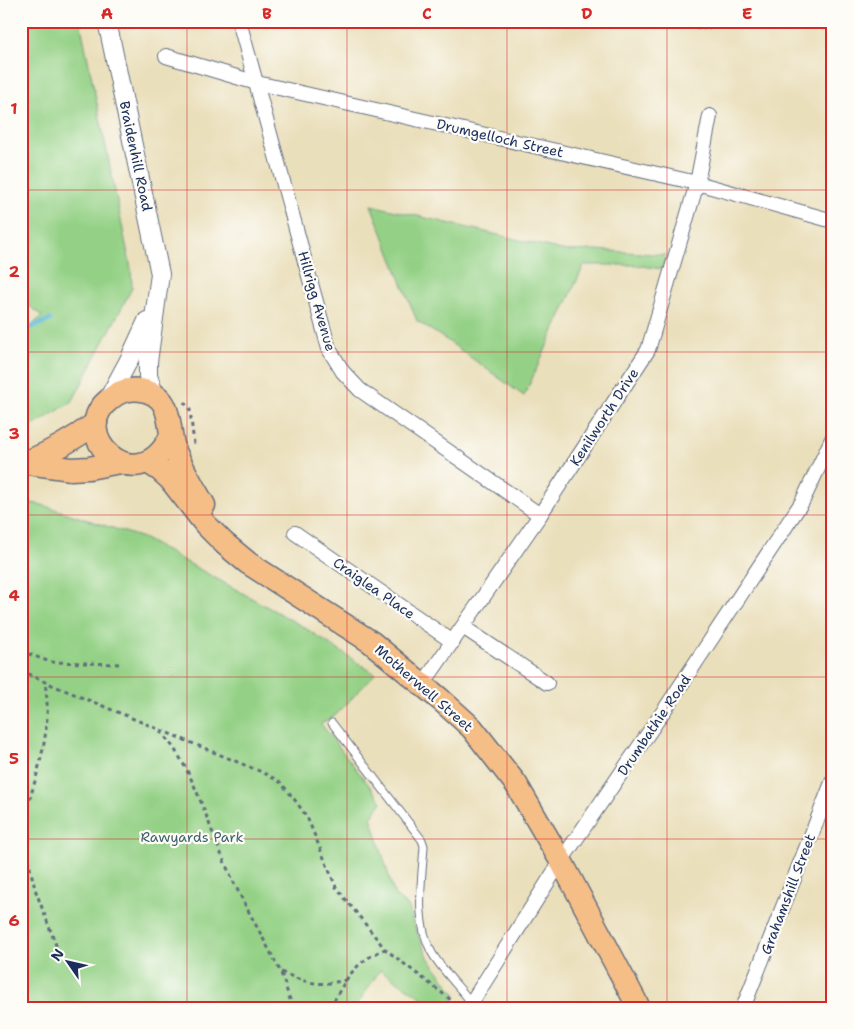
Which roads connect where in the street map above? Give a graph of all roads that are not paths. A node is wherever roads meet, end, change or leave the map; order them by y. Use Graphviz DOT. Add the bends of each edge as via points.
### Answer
graph roads {
  1 [pos="107,21"];
  2 [pos="239,21"];
  3 [pos="699,21"];
  4 [pos="710,21"];
  5 [pos="166,56"];
  6 [pos="257,82"];
  7 [pos="710,116"];
  8 [pos="697,183"];
  9 [pos="833,221"];
  10 [pos="158,292"];
  11 [pos="155,396"];
  12 [pos="107,401"];
  13 [pos="96,423"];
  14 [pos="170,438"];
  15 [pos="833,438"];
  16 [pos="24,462"];
  17 [pos="120,462"];
  18 [pos="148,462"];
  19 [pos="540,515"];
  20 [pos="295,533"];
  21 [pos="225,544"];
  22 [pos="464,628"];
  23 [pos="453,642"];
  24 [pos="547,683"];
  25 [pos="423,684"];
  26 [pos="332,723"];
  27 [pos="833,780"];
  28 [pos="561,861"];
  29 [pos="467,1006"];
  30 [pos="639,1008"];
  31 [pos="743,1008"];
  1 -- 10 [label="street, Braidenhill Road" via="160,274"];
  2 -- 6 [label="street, Hillrigg Avenue"];
  3 -- 4 [label="street"];
  5 -- 6 [label="street, Drumgelloch Street"];
  6 -- 8 [label="street, Drumgelloch Street"];
  6 -- 19 [label="street, Hillrigg Avenue" via="328,349 343,372 360,390"];
  7 -- 8 [label="street, Kenilworth Drive"];
  8 -- 9 [label="street, Drumgelloch Street"];
  8 -- 19 [label="street, Kenilworth Drive" via="648,350"];
  10 -- 11 [label="street, Braidenhill Road" via="148,362 148,376"];
  10 -- 12 [label="street, Braidenhill Road" via="153,309"];
  11 -- 12 [label="main road" via="135,389 116,394"];
  11 -- 14 [label="main road" via="170,420"];
  12 -- 13 [label="main road"];
  13 -- 16 [label="main road" via="51,452"];
  13 -- 17 [label="main road" via="102,448"];
  14 -- 18 [label="main road" via="164,450"];
  14 -- 21 [label="main road"];
  15 -- 28 [label="street, Drumbathie Road" via="802,502"];
  16 -- 17 [label="main road" via="71,469"];
  17 -- 18 [label="main road" via="136,465"];
  18 -- 21 [label="main road, Motherwell Street" via="170,479"];
  19 -- 22 [label="street, Kenilworth Drive"];
  20 -- 23 [label="street, Craiglea Place"];
  21 -- 25 [label="main road, Motherwell Street" via="248,563 363,637"];
  22 -- 23 [label="street, Kenilworth Drive"];
  22 -- 24 [label="street"];
  23 -- 25 [label="street, Kenilworth Drive"];
  25 -- 28 [label="main road, Motherwell Street" via="472,728 500,762"];
  26 -- 29 [label="lane" via="422,840 420,913 426,937 432,953"];
  27 -- 31 [label="street, Grahamshill Street"];
  28 -- 29 [label="street, Drumbathie Road"];
  28 -- 30 [label="main road, Motherwell Street"];
}
